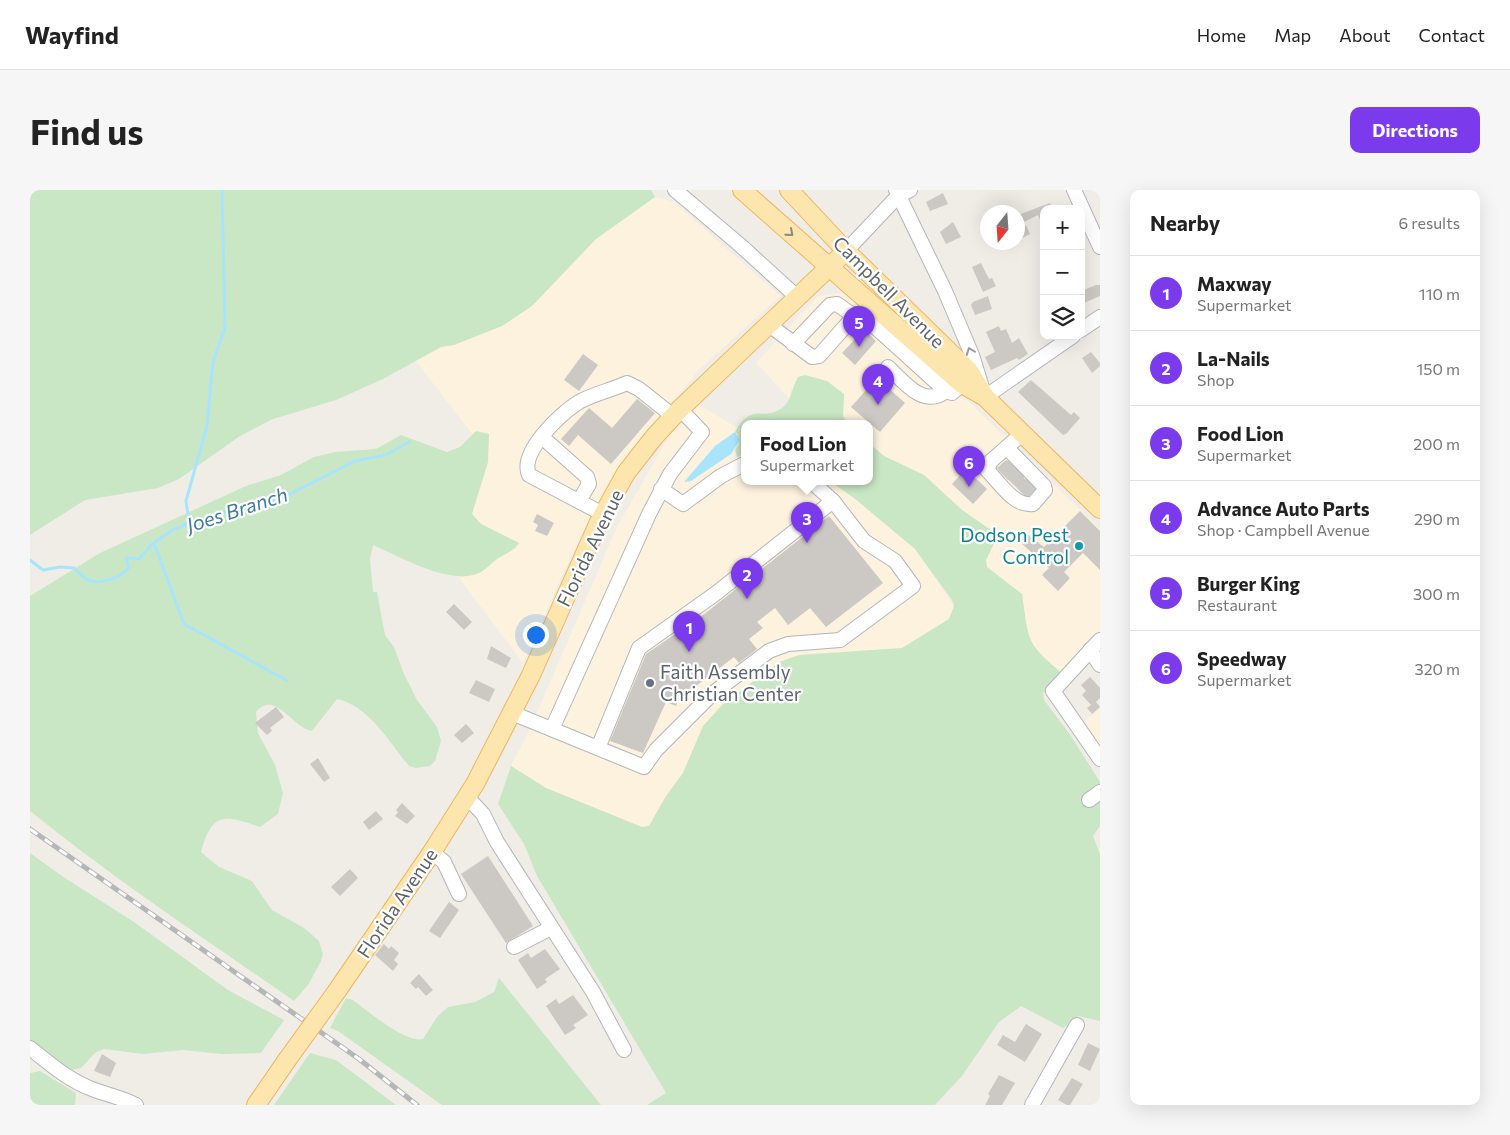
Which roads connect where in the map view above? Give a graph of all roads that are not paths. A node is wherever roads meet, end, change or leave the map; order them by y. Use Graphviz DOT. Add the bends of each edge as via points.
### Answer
graph roads {
  1 [pos="675,190"];
  2 [pos="742,190"];
  3 [pos="789,190"];
  4 [pos="1074,190"];
  5 [pos="901,192"];
  6 [pos="1100,247"];
  7 [pos="846,251"];
  8 [pos="830,268"];
  9 [pos="796,297"];
  10 [pos="868,300"];
  11 [pos="855,315"];
  12 [pos="1100,317"];
  13 [pos="768,324"];
  14 [pos="886,326"];
  15 [pos="1085,327"];
  16 [pos="1067,340"];
  17 [pos="794,344"];
  18 [pos="888,367"];
  19 [pos="954,387"];
  20 [pos="985,397"];
  21 [pos="677,412"];
  22 [pos="1023,433"];
  23 [pos="542,437"];
  24 [pos="1007,448"];
  25 [pos="1039,449"];
  26 [pos="1055,465"];
  27 [pos="741,466"];
  28 [pos="1011,474"];
  29 [pos="815,485"];
  30 [pos="1029,487"];
  31 [pos="662,490"];
  32 [pos="580,501"];
  33 [pos="834,501"];
  34 [pos="1100,509"];
  35 [pos="603,514"];
  36 [pos="1095,645"];
  37 [pos="1100,665"];
  38 [pos="512,713"];
  39 [pos="552,729"];
  40 [pos="598,748"];
  41 [pos="1100,760"];
  42 [pos="467,797"];
  43 [pos="432,852"];
  44 [pos="459,894"];
  45 [pos="551,928"];
  46 [pos="514,946"];
  47 [pos="1077,1025"];
  48 [pos="30,1048"];
  49 [pos="624,1050"];
  50 [pos="136,1105"];
  51 [pos="256,1105"];
  52 [pos="1032,1105"];
  1 -- 9 [label="street" via="740,244"];
  2 -- 8 [label="main road, Campbell Avenue, one-way"];
  3 -- 7 [label="main road, Campbell Avenue"];
  4 -- 6 [label="street"];
  5 -- 7 [label="street, Florida Avenue"];
  20 -- 5 [label="street, Campbell Avenue, one-way" via="972,355"];
  7 -- 8 [label="main road, Florida Avenue"];
  7 -- 20 [label="main road, Campbell Avenue" via="969,370"];
  8 -- 9 [label="main road, Florida Avenue"];
  8 -- 10 [label="main road, Campbell Avenue"];
  9 -- 13 [label="main road, Florida Avenue"];
  10 -- 11 [label="street"];
  10 -- 14 [label="main road, Campbell Avenue"];
  11 -- 14 [label="street" via="860,314"];
  11 -- 17 [label="street" via="837,304 830,305"];
  11 -- 17 [label="street" via="819,356 812,357"];
  12 -- 15 [label="street"];
  13 -- 17 [label="street"];
  13 -- 21 [label="main road, Florida Avenue"];
  14 -- 19 [label="main road, Campbell Avenue"];
  16 -- 20 [label="street"];
  18 -- 19 [label="street" via="922,396 938,397"];
  19 -- 20 [label="main road, Campbell Avenue"];
  20 -- 22 [label="main road, Campbell Avenue"];
  21 -- 23 [label="street" via="627,383 566,411"];
  21 -- 31 [label="street" via="702,432"];
  21 -- 35 [label="main road, Florida Avenue" via="626,473"];
  22 -- 24 [label="street"];
  22 -- 25 [label="main road, Campbell Avenue"];
  23 -- 32 [label="street" via="587,477 589,484"];
  23 -- 32 [label="street" via="527,460 529,475"];
  24 -- 28 [label="street"];
  24 -- 28 [label="street" via="988,466 988,470"];
  25 -- 26 [label="main road, Campbell Avenue"];
  25 -- 28 [label="street"];
  26 -- 30 [label="street"];
  26 -- 34 [label="main road, Campbell Avenue"];
  27 -- 31 [label="street" via="683,504"];
  28 -- 30 [label="street"];
  28 -- 30 [label="street"];
  29 -- 33 [label="street"];
  31 -- 39 [label="street" via="611,594"];
  32 -- 35 [label="street"];
  33 -- 40 [label="street" via="715,594 638,648"];
  33 -- 40 [label="street" via="864,541 895,561 913,586 840,640 783,645 769,652 712,694 656,750 644,767"];
  35 -- 38 [label="main road, Florida Avenue"];
  36 -- 37 [label="street"];
  36 -- 41 [label="street" via="1053,691"];
  38 -- 39 [label="street"];
  38 -- 42 [label="main road, Florida Avenue"];
  39 -- 40 [label="street"];
  42 -- 43 [label="main road, Florida Avenue"];
  42 -- 45 [label="street" via="484,814 497,842"];
  43 -- 44 [label="street" via="444,862"];
  43 -- 51 [label="main road, Florida Avenue, bridge"];
  45 -- 46 [label="street"];
  45 -- 49 [label="street" via="593,992"];
  47 -- 52 [label="street"];
  48 -- 50 [label="street" via="65,1076"];
}
